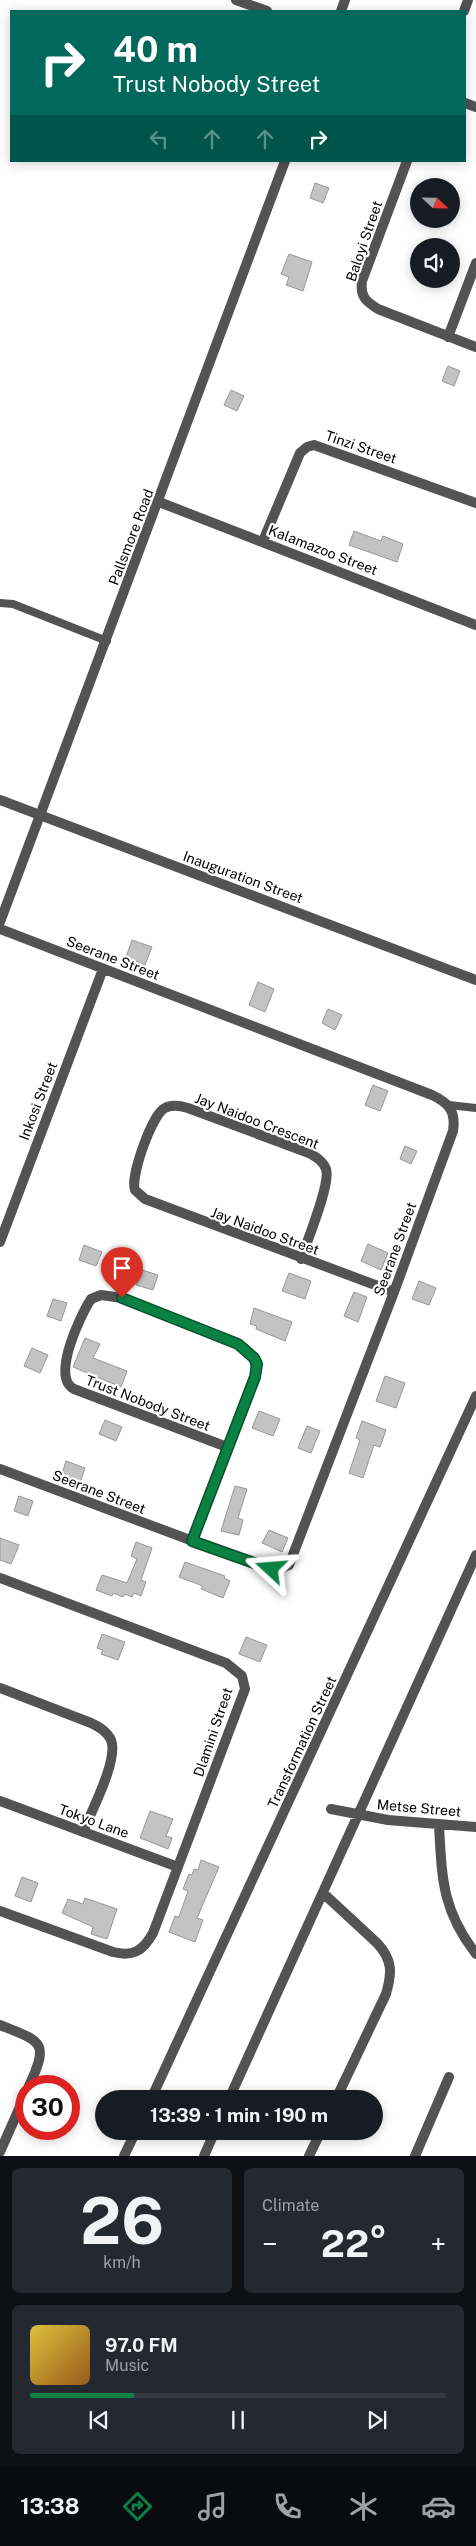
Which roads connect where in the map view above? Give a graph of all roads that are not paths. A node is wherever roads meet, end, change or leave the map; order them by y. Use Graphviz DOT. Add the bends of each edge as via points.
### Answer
graph roads {
  1 [pos="236,0"];
  2 [pos="264,10"];
  3 [pos="285,162"];
  4 [pos="407,162"];
  5 [pos="476,263"];
  6 [pos="448,336"];
  7 [pos="476,347"];
  8 [pos="159,502"];
  9 [pos="476,503"];
  10 [pos="263,541"];
  11 [pos="0,603"];
  12 [pos="476,625"];
  13 [pos="106,641"];
  14 [pos="0,800"];
  15 [pos="40,816"];
  16 [pos="0,922"];
  17 [pos="0,929"];
  18 [pos="103,969"];
  19 [pos="476,980"];
  20 [pos="449,1105"];
  21 [pos="476,1108"];
  22 [pos="133,1185"];
  23 [pos="0,1242"];
  24 [pos="301,1259"];
  25 [pos="394,1292"];
  26 [pos="476,1396"];
  27 [pos="227,1447"];
  28 [pos="0,1469"];
  29 [pos="192,1541"];
  30 [pos="476,1555"];
  31 [pos="0,1578"];
  32 [pos="0,1688"];
  33 [pos="0,1801"];
  34 [pos="331,1809"];
  35 [pos="359,1815"];
  36 [pos="439,1825"];
  37 [pos="476,1826"];
  38 [pos="84,1832"];
  39 [pos="178,1867"];
  40 [pos="323,1893"];
  41 [pos="0,1911"];
  42 [pos="476,1954"];
  43 [pos="0,2026"];
  44 [pos="34,2075"];
  45 [pos="449,2077"];
  46 [pos="155,2090"];
  47 [pos="234,2090"];
  48 [pos="340,2090"];
  49 [pos="15,2117"];
  50 [pos="132,2140"];
  51 [pos="211,2140"];
  52 [pos="317,2140"];
  53 [pos="0,2152"];
  54 [pos="124,2156"];
  55 [pos="204,2156"];
  56 [pos="309,2156"];
  57 [pos="415,2156"];
  1 -- 2 [label="street"];
  3 -- 8 [label="street, Pallsmore Road"];
  4 -- 6 [label="street, Baloyi Street" via="364,277 362,295 365,301 378,308"];
  5 -- 6 [label="street"];
  6 -- 7 [label="street, Baloyi Street"];
  8 -- 10 [label="street, Kalamazoo Street"];
  8 -- 13 [label="street, Pallsmore Road"];
  9 -- 10 [label="street, Tinzi Street" via="314,445 300,452"];
  10 -- 12 [label="street, Kalamazoo Street"];
  11 -- 13 [label="lane" via="12,604"];
  13 -- 15 [label="street, Pallsmore Road"];
  14 -- 15 [label="street, Inauguration Street"];
  15 -- 16 [label="street, Pallsmore Road"];
  15 -- 19 [label="street, Inauguration Street"];
  17 -- 18 [label="street, Seerane Street"];
  18 -- 20 [label="street, Seerane Street" via="432,1095"];
  18 -- 23 [label="street, Inkosi Street"];
  20 -- 21 [label="lane"];
  20 -- 25 [label="street, Seerane Street" via="455,1121 453,1131"];
  22 -- 24 [label="street, Jay Naidoo Street" via="139,1195 152,1203"];
  22 -- 24 [label="street, Jay Naidoo Crescent" via="153,1122 161,1110 170,1106 188,1108 316,1156 325,1166 326,1180"];
  24 -- 25 [label="street, Jay Naidoo Street"];
  25 -- 29 [label="street, Seerane Street" via="289,1565 271,1569"];
  26 -- 46 [label="street, Transformation Street"];
  27 -- 27 [label="street, Trust Nobody Street" via="257,1370 250,1352 238,1344 122,1298 101,1294 91,1299 65,1360 66,1384"];
  27 -- 29 [label="street, Trust Nobody Street"];
  28 -- 29 [label="street, Seerane Street"];
  30 -- 35 [label="street"];
  31 -- 39 [label="street, Dlamini Street" via="217,1659 242,1676 243,1697"];
  32 -- 38 [label="street" via="91,1722 111,1741 112,1757"];
  33 -- 38 [label="street, Tokyo Lane"];
  34 -- 35 [label="street, Metse Street"];
  35 -- 36 [label="street, Metse Street"];
  35 -- 40 [label="street"];
  36 -- 37 [label="street, Metse Street"];
  36 -- 42 [label="street" via="443,1885 448,1906 455,1923"];
  38 -- 39 [label="street, Tokyo Lane"];
  39 -- 41 [label="street, Dlamini Street" via="153,1933 137,1953 113,1952"];
  40 -- 47 [label="street"];
  40 -- 48 [label="street" via="381,1948 391,1964 392,1976 386,1994"];
  43 -- 44 [label="street" via="30,2037 39,2048 40,2061"];
  45 -- 57 [label="street"];
  49 -- 53 [label="street"];
  50 -- 54 [label="street"];
  51 -- 55 [label="street"];
  52 -- 56 [label="street"];
}
